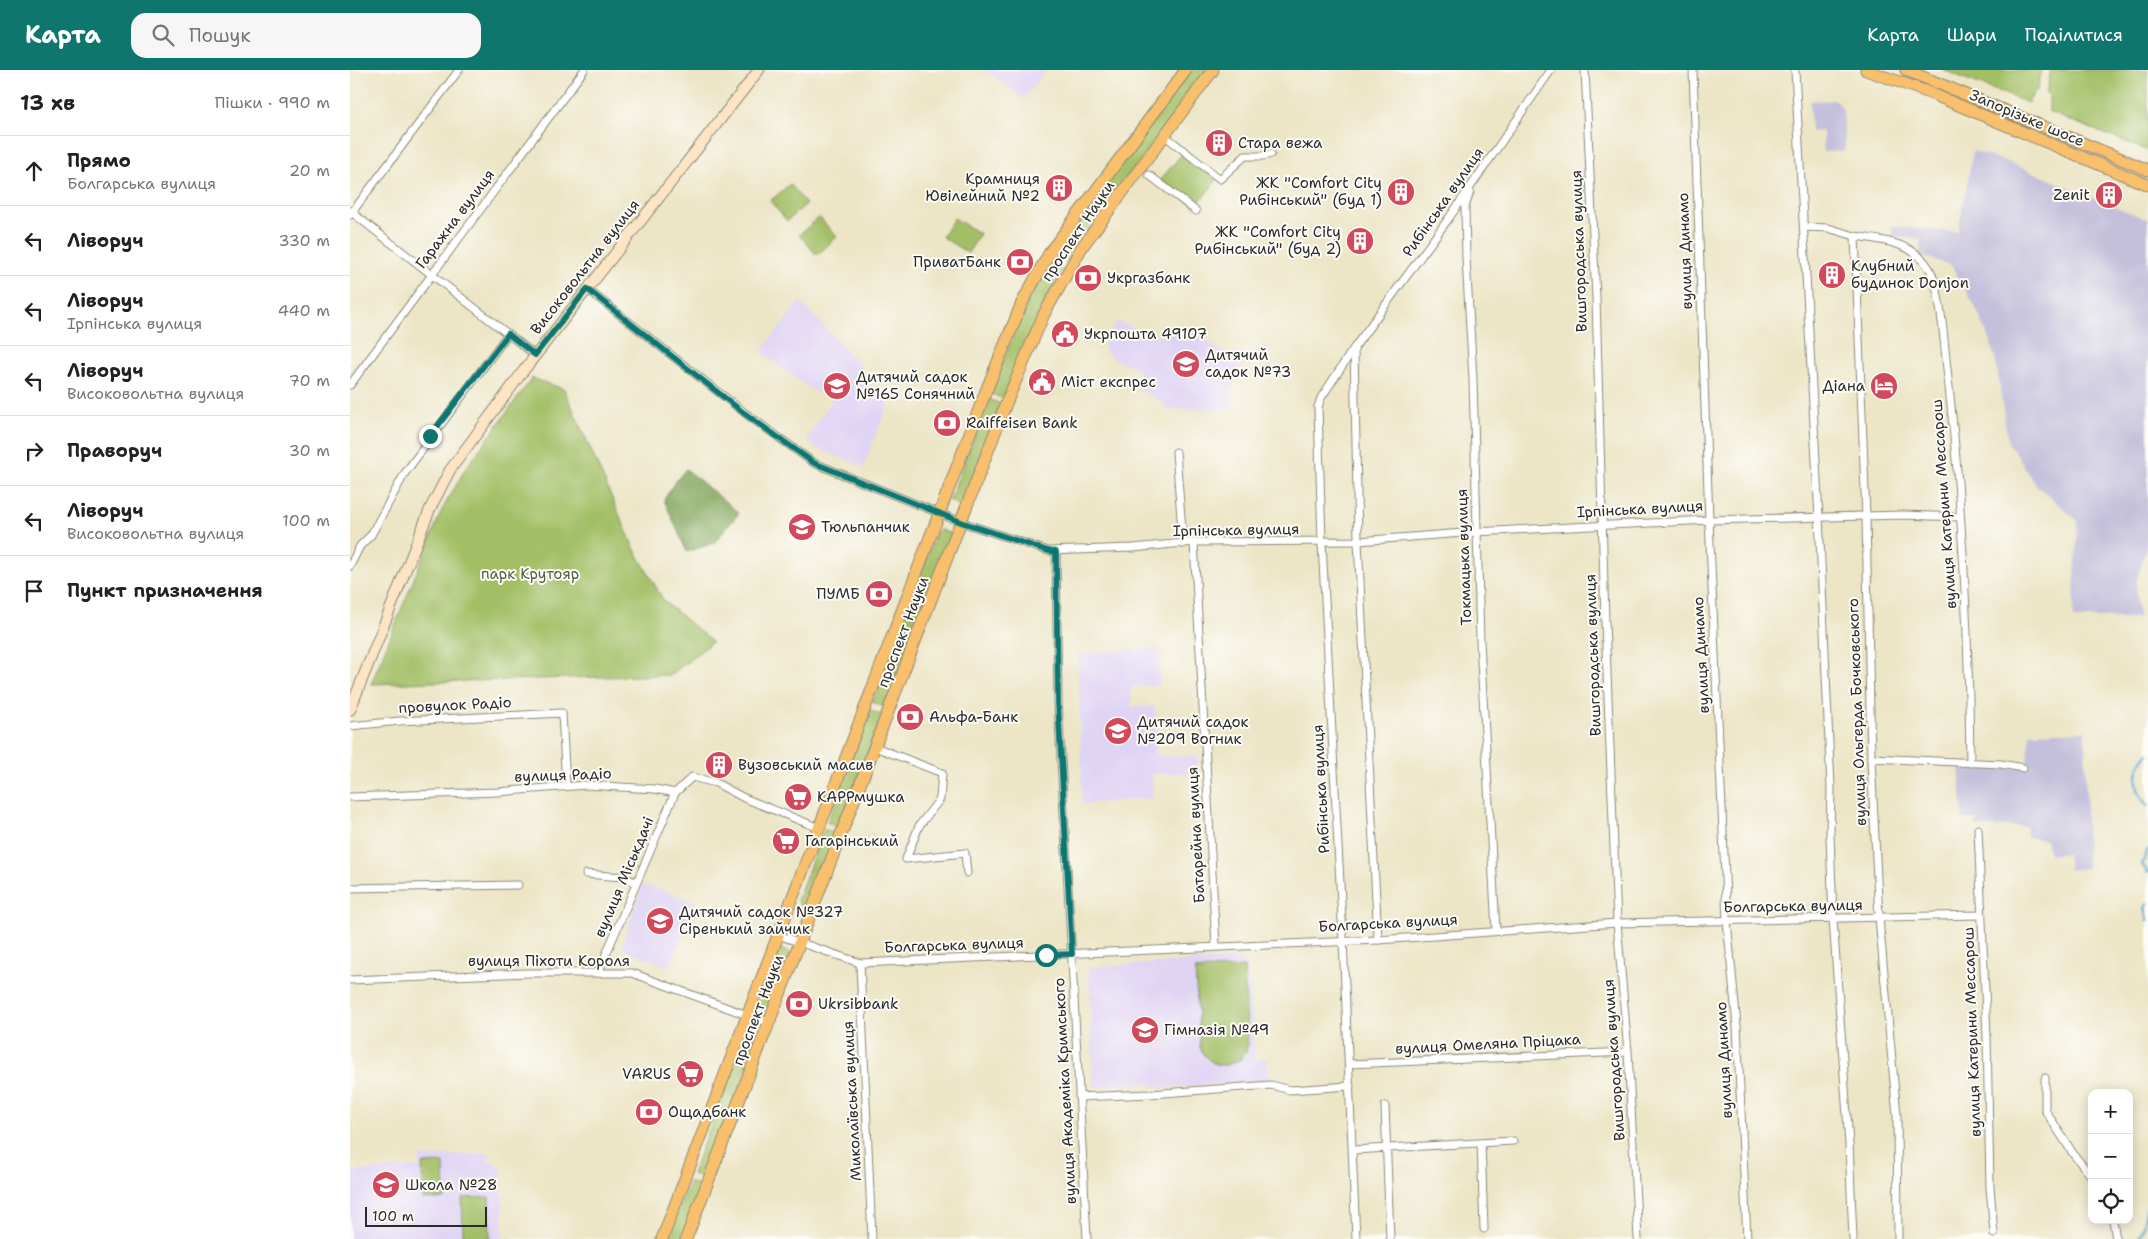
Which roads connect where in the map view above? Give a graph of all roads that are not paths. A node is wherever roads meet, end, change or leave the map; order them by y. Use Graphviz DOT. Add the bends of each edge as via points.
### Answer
graph roads {
  1 [pos="459,70"];
  2 [pos="584,70"];
  3 [pos="759,70"];
  4 [pos="1186,70"];
  5 [pos="1213,70"];
  6 [pos="1551,70"];
  7 [pos="1585,70"];
  8 [pos="1692,70"];
  9 [pos="1795,70"];
  10 [pos="1866,70"];
  11 [pos="1906,70"];
  12 [pos="1164,135"];
  13 [pos="1271,154"];
  14 [pos="2148,170"];
  15 [pos="1149,175"];
  16 [pos="1472,185"];
  17 [pos="2148,185"];
  18 [pos="1196,211"];
  19 [pos="351,213"];
  20 [pos="1804,227"];
  21 [pos="1855,236"];
  22 [pos="431,274"];
  23 [pos="587,289"];
  24 [pos="508,334"];
  25 [pos="1354,348"];
  26 [pos="535,355"];
  27 [pos="350,385"];
  28 [pos="1176,452"];
  29 [pos="940,513"];
  30 [pos="1866,516"];
  31 [pos="1819,517"];
  32 [pos="1960,517"];
  33 [pos="1709,520"];
  34 [pos="961,522"];
  35 [pos="1602,525"];
  36 [pos="1476,532"];
  37 [pos="1358,541"];
  38 [pos="1194,542"];
  39 [pos="1322,542"];
  40 [pos="1183,544"];
  41 [pos="1056,552"];
  42 [pos="350,566"];
  43 [pos="350,710"];
  44 [pos="350,726"];
  45 [pos="875,747"];
  46 [pos="1871,758"];
  47 [pos="1970,762"];
  48 [pos="2023,768"];
  49 [pos="566,786"];
  50 [pos="675,793"];
  51 [pos="350,797"];
  52 [pos="819,828"];
  53 [pos="1978,829"];
  54 [pos="968,873"];
  55 [pos="586,874"];
  56 [pos="636,882"];
  57 [pos="518,885"];
  58 [pos="350,888"];
  59 [pos="1980,915"];
  60 [pos="1879,918"];
  61 [pos="1833,919"];
  62 [pos="1727,921"];
  63 [pos="1618,923"];
  64 [pos="1496,930"];
  65 [pos="778,935"];
  66 [pos="1343,940"];
  67 [pos="1378,940"];
  68 [pos="800,943"];
  69 [pos="1216,946"];
  70 [pos="1072,954"];
  71 [pos="860,963"];
  72 [pos="598,973"];
  73 [pos="350,980"];
  74 [pos="747,1015"];
  75 [pos="770,1023"];
  76 [pos="1628,1052"];
  77 [pos="1349,1064"];
  78 [pos="2045,1078"];
  79 [pos="1350,1086"];
  80 [pos="1078,1097"];
  81 [pos="1385,1106"];
  82 [pos="1513,1141"];
  83 [pos="1481,1143"];
  84 [pos="1387,1148"];
  85 [pos="1353,1150"];
  86 [pos="2088,1172"];
  87 [pos="2114,1224"];
  88 [pos="1484,1229"];
  89 [pos="1994,1234"];
  90 [pos="662,1239"];
  91 [pos="686,1239"];
  92 [pos="872,1239"];
  93 [pos="1087,1239"];
  94 [pos="1356,1239"];
  95 [pos="1390,1239"];
  96 [pos="1638,1239"];
  97 [pos="1746,1239"];
  98 [pos="1852,1239"];
  99 [pos="1898,1239"];
  100 [pos="2116,1239"];
  1 -- 19 [label="street"];
  2 -- 22 [label="street, Гаражна вулиця"];
  3 -- 23 [label="main road, Високовольтна вулиця"];
  4 -- 29 [label="main road, проспект Науки" via="1060,237 1034,280 996,367"];
  5 -- 12 [label="main road, проспект Науки"];
  6 -- 16 [label="street, Рибінська вулиця"];
  7 -- 35 [label="street, Вишгородська вулиця"];
  8 -- 33 [label="street, вулиця Динамо"];
  9 -- 20 [label="street, вулиця Ольгерда Бочковського"];
  10 -- 17 [label="main road, Запорізьке шосе" via="1930,93"];
  11 -- 14 [label="main road, Запорізьке шосе"];
  12 -- 13 [label="street" via="1220,180 1245,156"];
  12 -- 34 [label="main road, проспект Науки" via="1082,247 1054,294 1007,401"];
  15 -- 18 [label="street"];
  16 -- 25 [label="street, Рибінська вулиця"];
  16 -- 36 [label="street, Токмацька вулиця" via="1465,207"];
  19 -- 22 [label="street"];
  20 -- 21 [label="street" via="1828,228"];
  20 -- 31 [label="street, вулиця Ольгерда Бочковського"];
  21 -- 30 [label="street, вулиця Ольгерда Бочковського"];
  21 -- 32 [label="street, вулиця Катерини Мессарош" via="1888,240 1912,251 1929,268 1934,280 1958,469"];
  22 -- 24 [label="street"];
  22 -- 27 [label="street, Гаражна вулиця"];
  23 -- 26 [label="main road, Високовольтна вулиця"];
  23 -- 29 [label="street, Ірпінська вулиця" via="744,413 814,463"];
  24 -- 26 [label="street"];
  24 -- 42 [label="street, Високовольтна вулиця" via="405,472"];
  25 -- 37 [label="street"];
  25 -- 39 [label="street, Рибінська вулиця" via="1321,398 1318,408"];
  26 -- 43 [label="main road, Високовольтна вулиця" via="458,458 433,500"];
  28 -- 40 [label="street"];
  29 -- 34 [label="street, Ірпінська вулиця"];
  29 -- 52 [label="main road, проспект Науки"];
  30 -- 31 [label="street, Ірпінська вулиця"];
  30 -- 32 [label="street, Ірпінська вулиця"];
  30 -- 46 [label="street, вулиця Ольгерда Бочковського"];
  31 -- 33 [label="street, Ірпінська вулиця"];
  31 -- 61 [label="street, вулиця Ольгерда Бочковського" via="1831,788"];
  32 -- 47 [label="street, вулиця Катерини Мессарош" via="1969,667"];
  33 -- 35 [label="street, Ірпінська вулиця"];
  33 -- 62 [label="street, вулиця Динамо"];
  34 -- 41 [label="street, Ірпінська вулиця"];
  34 -- 45 [label="main road, проспект Науки"];
  35 -- 36 [label="street, Ірпінська вулиця"];
  35 -- 63 [label="street, Вишгородська вулиця"];
  36 -- 37 [label="street, Ірпінська вулиця"];
  36 -- 64 [label="street, Токмацька вулиця"];
  37 -- 39 [label="street, Ірпінська вулиця"];
  37 -- 67 [label="street"];
  38 -- 39 [label="street, Ірпінська вулиця"];
  38 -- 40 [label="street, Ірпінська вулиця"];
  38 -- 69 [label="street, Батарейна вулиця"];
  39 -- 66 [label="street, Рибінська вулиця"];
  40 -- 41 [label="street, Ірпінська вулиця"];
  41 -- 70 [label="street, вулиця Академіка Кримського" via="1058,703"];
  44 -- 49 [label="street, провулок Радіо" via="562,713"];
  45 -- 54 [label="street" via="942,773 940,798 919,826 906,859 965,853"];
  45 -- 68 [label="main road, проспект Науки"];
  46 -- 47 [label="street"];
  46 -- 60 [label="street, вулиця Ольгерда Бочковського"];
  47 -- 48 [label="street"];
  49 -- 50 [label="street, вулиця Радіо" via="655,789"];
  49 -- 51 [label="street, вулиця Радіо"];
  50 -- 52 [label="street" via="692,777 716,783 744,798"];
  50 -- 56 [label="street, вулиця Міськдачі"];
  52 -- 65 [label="main road, проспект Науки"];
  53 -- 59 [label="street, вулиця Катерини Мессарош"];
  55 -- 56 [label="street" via="622,877"];
  56 -- 72 [label="street, вулиця Міськдачі"];
  57 -- 58 [label="street"];
  59 -- 60 [label="street, Болгарська вулиця"];
  59 -- 89 [label="street, вулиця Катерини Мессарош"];
  60 -- 61 [label="street, Болгарська вулиця"];
  60 -- 99 [label="street, вулиця Ольгерда Бочковського" via="1897,1115"];
  61 -- 62 [label="street, Болгарська вулиця"];
  61 -- 98 [label="street, вулиця Ольгерда Бочковського" via="1849,1144"];
  62 -- 63 [label="street, Болгарська вулиця"];
  62 -- 97 [label="street, вулиця Динамо" via="1738,1026"];
  63 -- 64 [label="street, Болгарська вулиця"];
  63 -- 76 [label="street, Вишгородська вулиця"];
  64 -- 67 [label="street, Болгарська вулиця"];
  65 -- 68 [label="street, Болгарська вулиця"];
  65 -- 74 [label="main road, проспект Науки"];
  66 -- 67 [label="street, Болгарська вулиця"];
  66 -- 69 [label="street, Болгарська вулиця"];
  66 -- 77 [label="street, Рибінська вулиця"];
  68 -- 71 [label="street, Болгарська вулиця"];
  68 -- 75 [label="main road, проспект Науки"];
  69 -- 70 [label="street, Болгарська вулиця"];
  70 -- 71 [label="street, Болгарська вулиця"];
  70 -- 80 [label="street, вулиця Академіка Кримського"];
  71 -- 92 [label="street, Миколаївська вулиця"];
  72 -- 73 [label="street, вулиця Піхоти Короля"];
  72 -- 74 [label="street, вулиця Піхоти Короля" via="632,973"];
  74 -- 75 [label="street, вулиця Піхоти Короля"];
  74 -- 90 [label="main road, проспект Науки"];
  75 -- 91 [label="main road, проспект Науки"];
  76 -- 77 [label="street, вулиця Омеляна Пріцака"];
  76 -- 96 [label="street, Вишгородська вулиця"];
  77 -- 79 [label="street, Рибінська вулиця"];
  78 -- 86 [label="street" via="2045,1110"];
  79 -- 80 [label="street" via="1290,1090 1270,1085"];
  79 -- 85 [label="street, Рибінська вулиця"];
  80 -- 93 [label="street, вулиця Академіка Кримського"];
  81 -- 84 [label="street"];
  82 -- 83 [label="street"];
  83 -- 84 [label="street"];
  83 -- 88 [label="street"];
  84 -- 85 [label="street"];
  84 -- 95 [label="street"];
  85 -- 94 [label="street, Рибінська вулиця"];
  87 -- 100 [label="street"];
}
